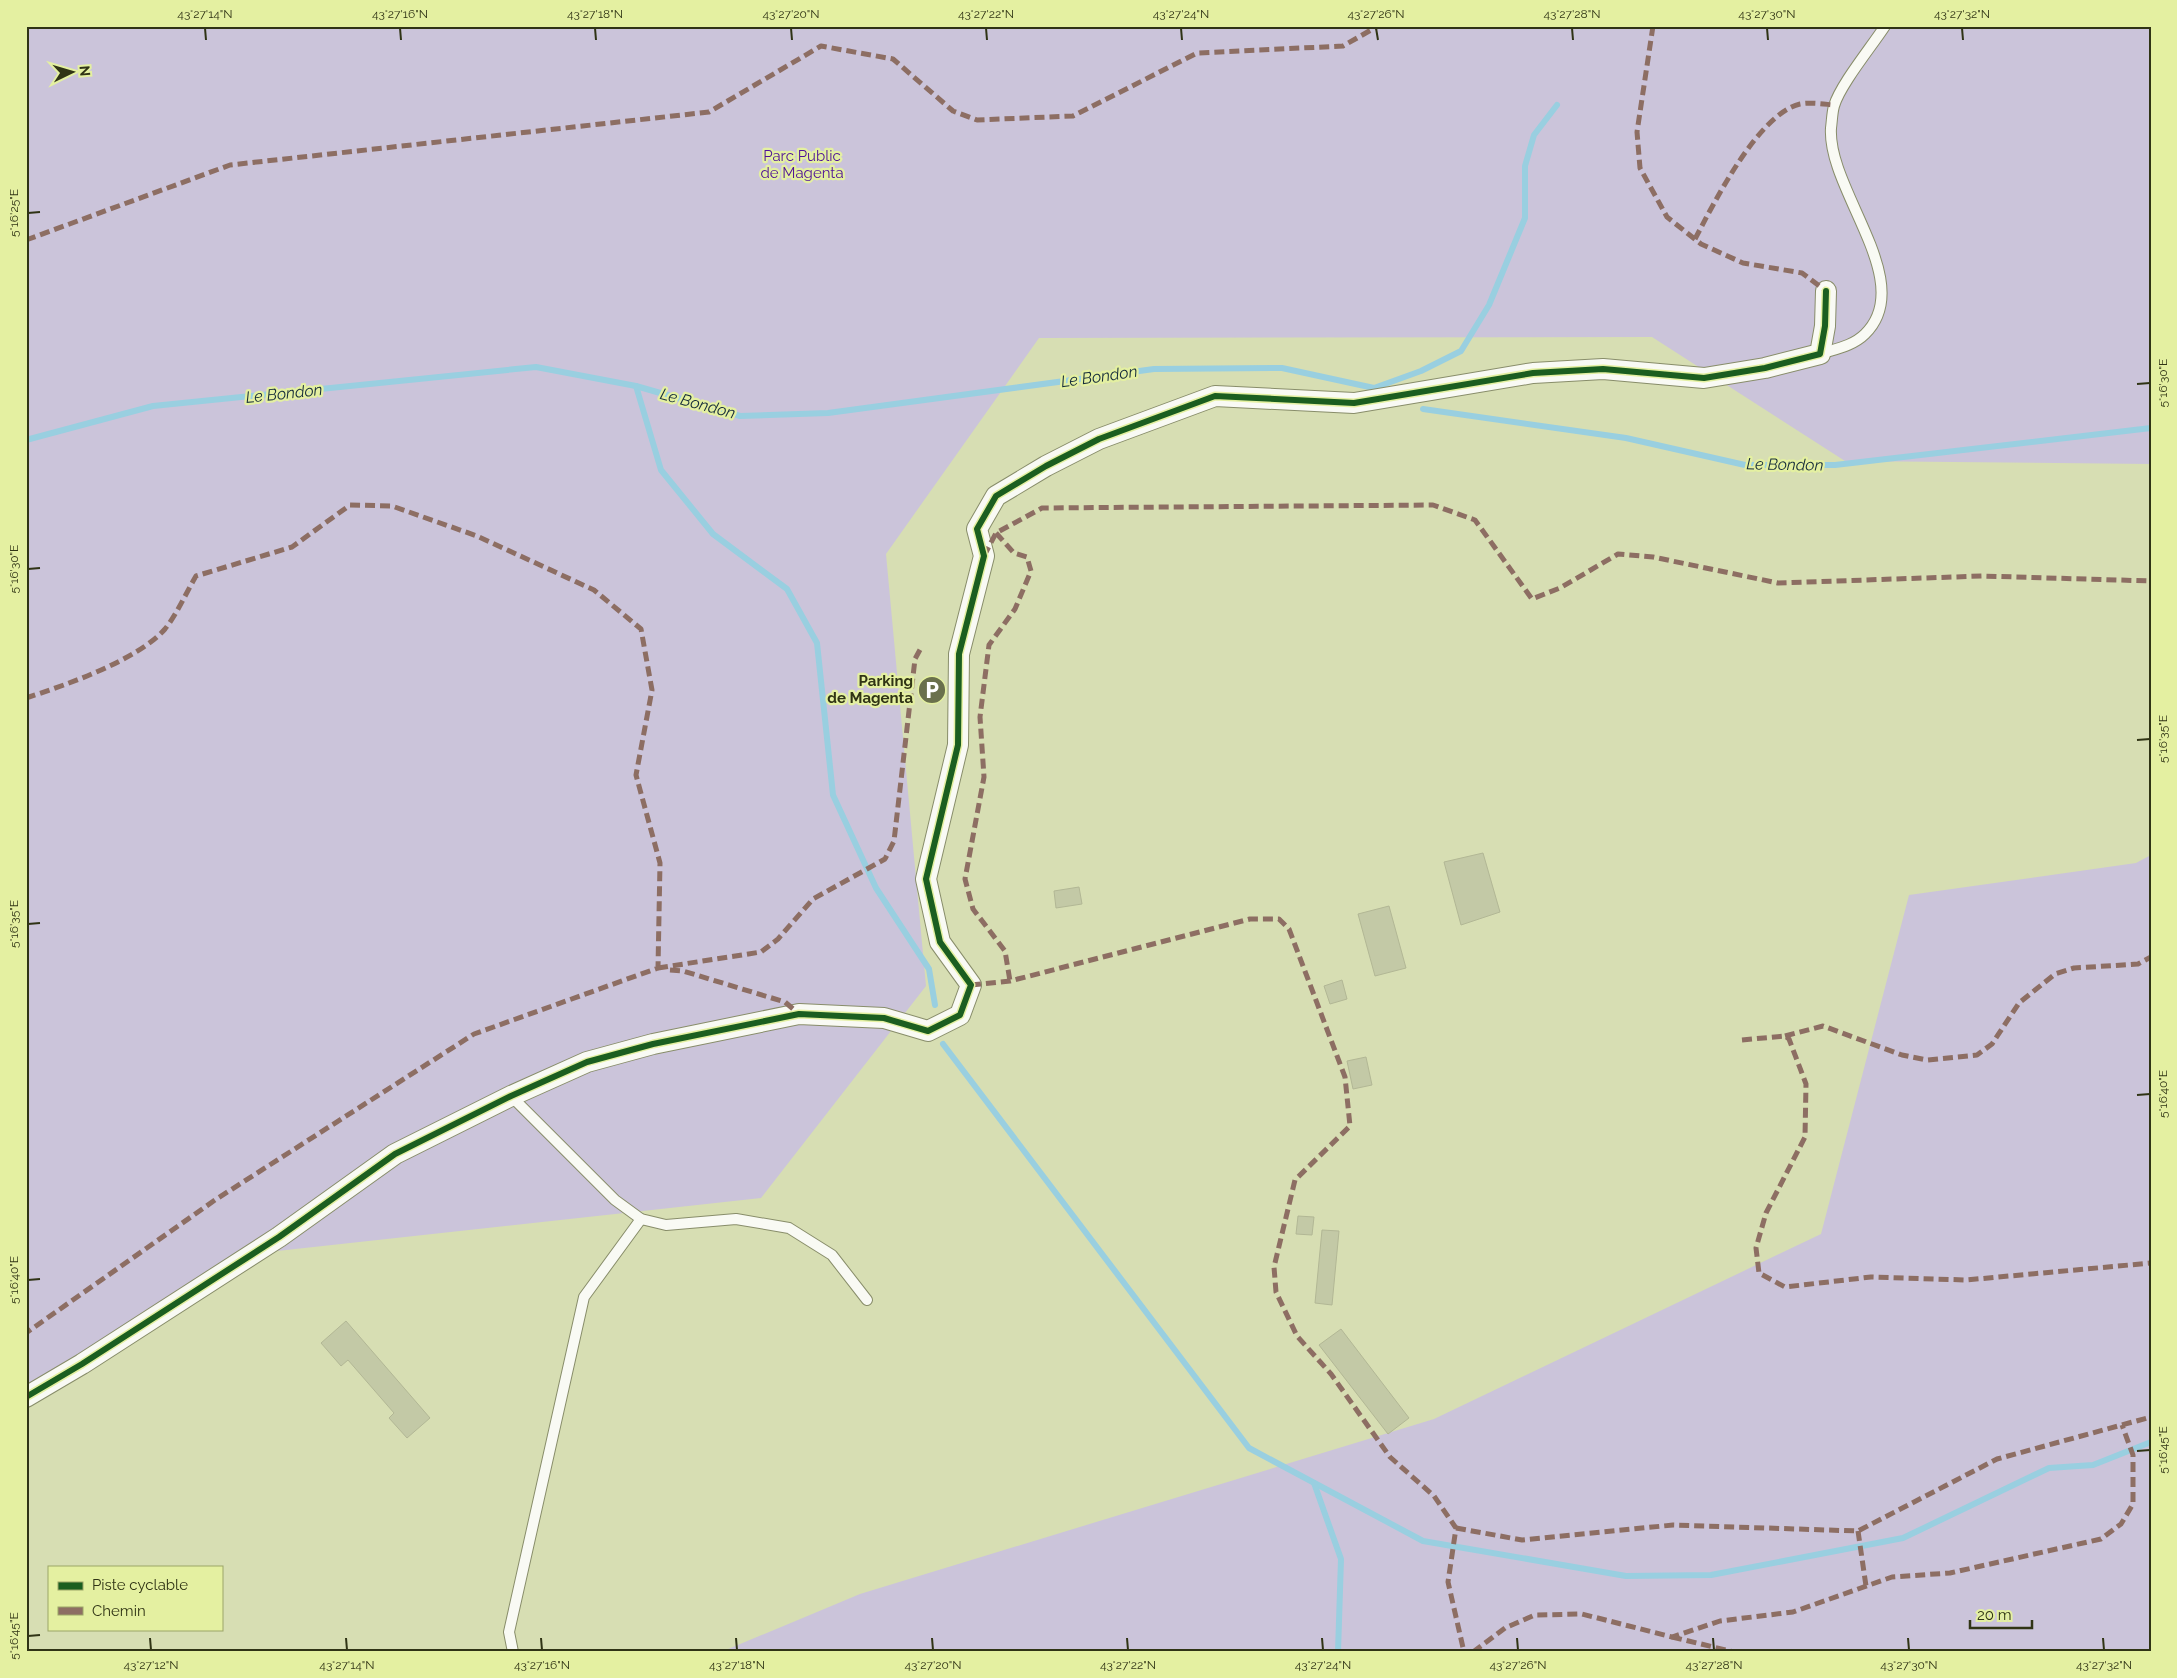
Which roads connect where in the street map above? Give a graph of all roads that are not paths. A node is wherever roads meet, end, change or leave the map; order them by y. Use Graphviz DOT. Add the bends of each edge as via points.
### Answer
graph roads {
  1 [pos="1886,26"];
  2 [pos="1826,291"];
  3 [pos="1820,354"];
  4 [pos="511,1096"];
  5 [pos="641,1219"];
  6 [pos="867,1300"];
  7 [pos="26,1397"];
  8 [pos="513,1652"];
  1 -- 3 [label="lane" via="1834,105 1831,131 1834,156 1880,271 1881,306 1864,335 1847,346"];
  2 -- 3 [label="street" via="1826,326"];
  3 -- 4 [label="street" via="1766,368 1704,378 1603,369 1533,373 1354,403 1215,396 1099,438 1046,466 996,496 977,529 984,556 959,654 958,745 926,879 940,942 970,985 960,1015 928,1031 884,1018 799,1014 653,1044 587,1062"];
  4 -- 5 [label="lane" via="615,1200"];
  4 -- 7 [label="street" via="395,1154 279,1237"];
  5 -- 6 [label="lane" via="666,1225 736,1219 789,1228 832,1255"];
  5 -- 8 [label="lane" via="584,1297 509,1632"];
}
